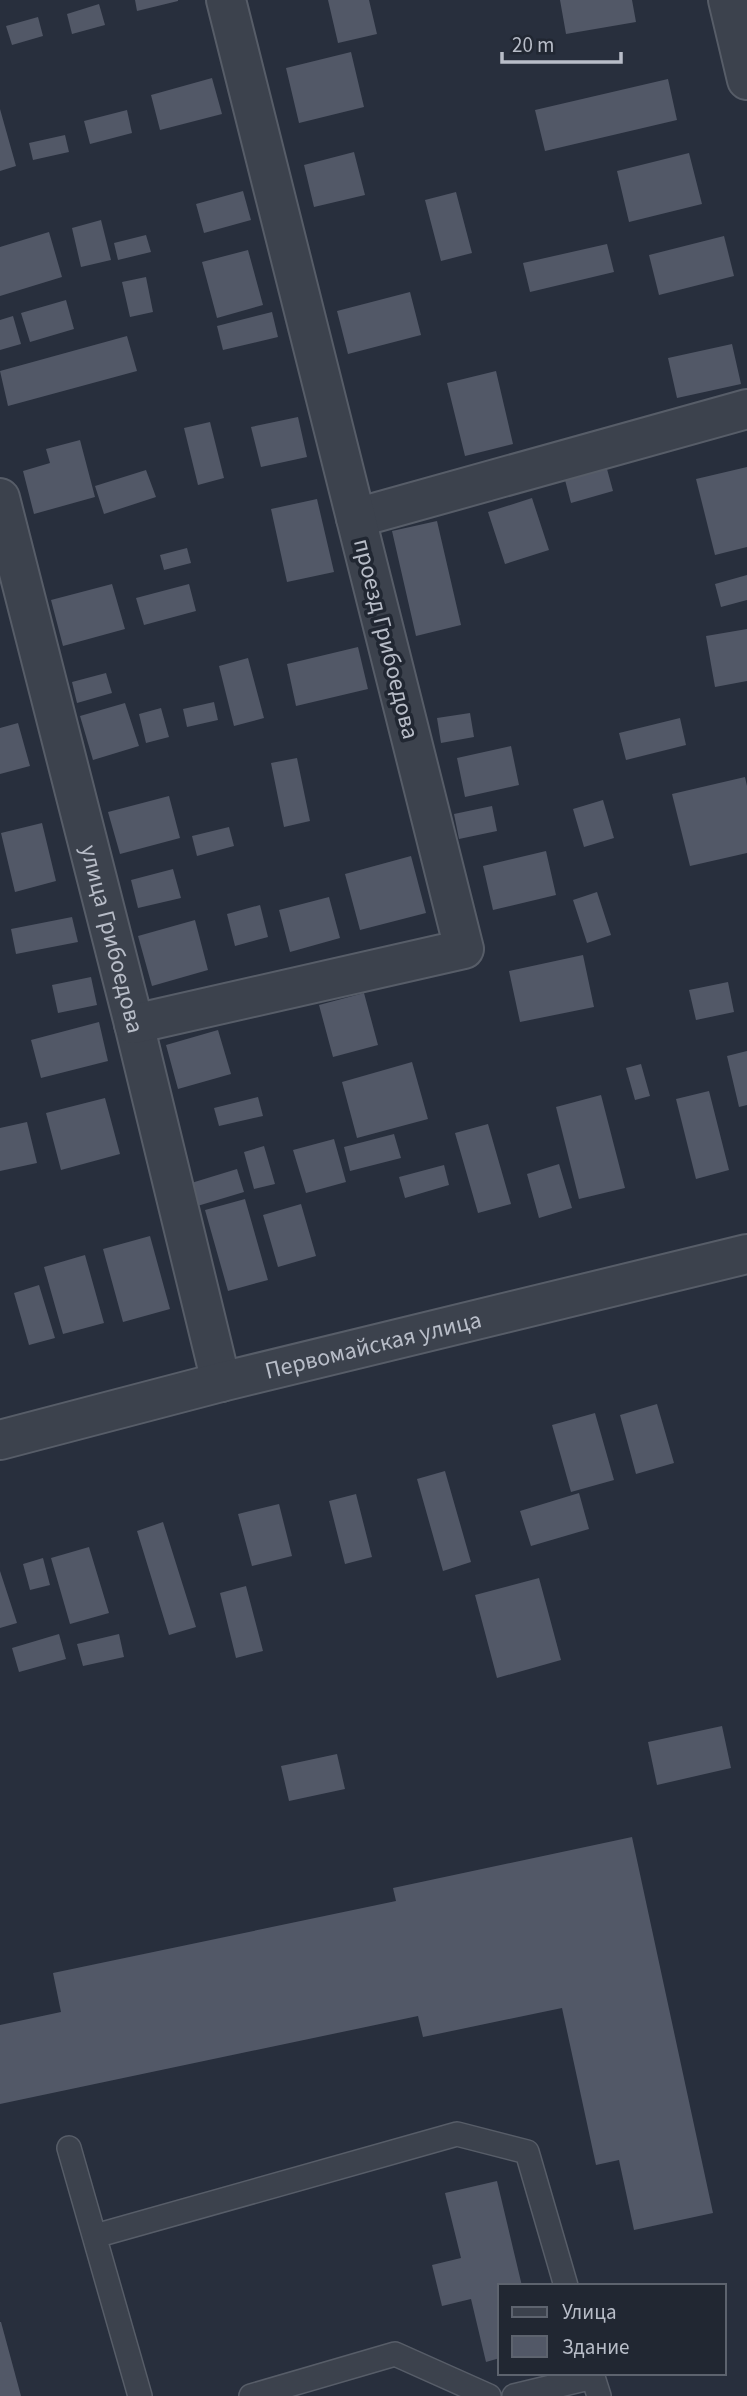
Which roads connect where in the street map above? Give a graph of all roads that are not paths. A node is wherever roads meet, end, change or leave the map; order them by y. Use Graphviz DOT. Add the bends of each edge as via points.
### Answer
graph roads {
  1 [pos="226,0"];
  2 [pos="728,0"];
  3 [pos="747,80"];
  4 [pos="747,409"];
  5 [pos="0,498"];
  6 [pos="356,518"];
  7 [pos="134,1024"];
  8 [pos="747,1254"];
  9 [pos="221,1382"];
  10 [pos="0,1440"];
  11 [pos="69,2148"];
  12 [pos="95,2236"];
  13 [pos="565,2284"];
  14 [pos="594,2382"];
  15 [pos="140,2396"];
  16 [pos="251,2396"];
  17 [pos="489,2396"];
  18 [pos="514,2396"];
  1 -- 6 [label="street, проезд Грибоедова"];
  2 -- 3 [label="street"];
  4 -- 6 [label="street"];
  5 -- 7 [label="street, улица Грибоедова"];
  6 -- 7 [label="street, проезд Грибоедова" via="464,948"];
  7 -- 9 [label="street, улица Грибоедова"];
  8 -- 9 [label="street, Первомайская улица"];
  9 -- 10 [label="street, Первомайская улица"];
  11 -- 12 [label="lane"];
  12 -- 13 [label="lane" via="457,2134 527,2152"];
  12 -- 15 [label="lane"];
  14 -- 18 [label="lane"];
  16 -- 17 [label="lane" via="395,2354"];
}
